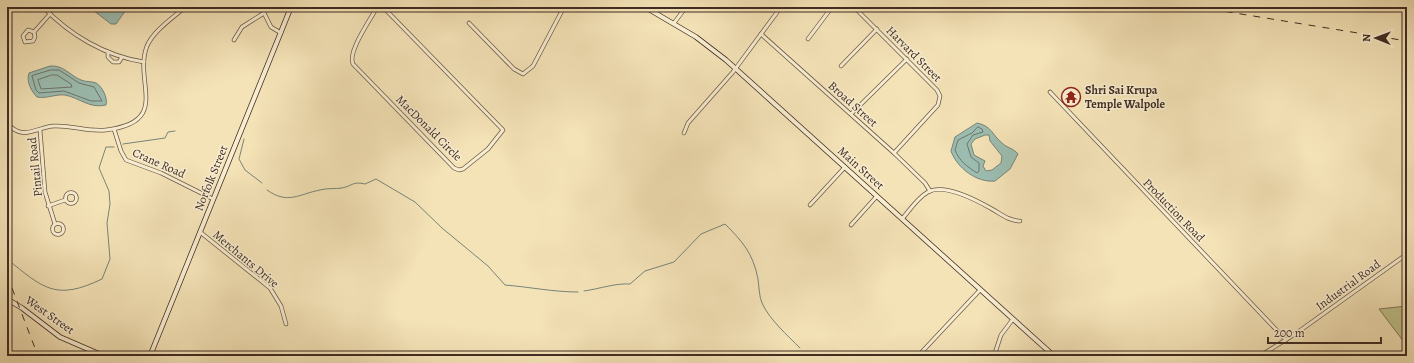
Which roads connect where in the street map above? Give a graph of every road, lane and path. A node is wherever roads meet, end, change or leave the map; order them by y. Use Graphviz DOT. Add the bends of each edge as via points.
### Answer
graph roads {
  1 [pos="43,7"];
  2 [pos="185,7"];
  3 [pos="261,7"];
  4 [pos="292,7"];
  5 [pos="377,7"];
  6 [pos="383,7"];
  7 [pos="559,7"];
  8 [pos="645,7"];
  9 [pos="686,7"];
  10 [pos="781,7"];
  11 [pos="832,7"];
  12 [pos="854,7"];
  13 [pos="564,8"];
  14 [pos="264,13"];
  15 [pos="50,14"];
  16 [pos="469,23"];
  17 [pos="674,23"];
  18 [pos="876,29"];
  19 [pos="34,32"];
  20 [pos="281,33"];
  21 [pos="761,34"];
  22 [pos="808,39"];
  23 [pos="234,40"];
  24 [pos="108,52"];
  25 [pos="122,57"];
  26 [pos="907,59"];
  27 [pos="144,62"];
  28 [pos="841,66"];
  29 [pos="736,68"];
  30 [pos="1050,92"];
  31 [pos="851,114"];
  32 [pos="7,123"];
  33 [pos="12,128"];
  34 [pos="114,129"];
  35 [pos="40,130"];
  36 [pos="684,133"];
  37 [pos="7,134"];
  38 [pos="894,153"];
  39 [pos="845,167"];
  40 [pos="930,191"];
  41 [pos="877,196"];
  42 [pos="213,199"];
  43 [pos="65,200"];
  44 [pos="810,205"];
  45 [pos="48,206"];
  46 [pos="902,218"];
  47 [pos="1020,221"];
  48 [pos="56,224"];
  49 [pos="851,225"];
  50 [pos="200,232"];
  51 [pos="1407,254"];
  52 [pos="980,290"];
  53 [pos="7,299"];
  54 [pos="1013,319"];
  55 [pos="286,324"];
  56 [pos="1286,340"];
  57 [pos="104,356"];
  58 [pos="150,356"];
  59 [pos="918,356"];
  60 [pos="994,356"];
  61 [pos="1054,356"];
  62 [pos="1260,356"];
  1 -- 15 [label="street"];
  2 -- 27 [label="street" via="153,37"];
  3 -- 14 [label="street"];
  4 -- 20 [label="main road, Norfolk Street"];
  5 -- 6 [label="street, MacDonald Circle" via="353,51 352,64 454,168 463,169 488,149 503,130"];
  7 -- 13 [label="street"];
  8 -- 17 [label="main road, Main Street"];
  9 -- 17 [label="street"];
  10 -- 21 [label="street"];
  11 -- 22 [label="street"];
  12 -- 18 [label="street, Harvard Street"];
  13 -- 16 [label="street" via="533,66 523,74 512,67"];
  14 -- 20 [label="street" via="271,26"];
  14 -- 23 [label="street" via="242,27"];
  15 -- 19 [label="street"];
  15 -- 24 [label="street" via="72,32"];
  17 -- 29 [label="main road, Main Street"];
  18 -- 26 [label="street, Harvard Street"];
  18 -- 28 [label="street"];
  19 -- 19 [label="street" via="24,32 24,40 28,43 33,41 36,37"];
  20 -- 42 [label="main road, Norfolk Street"];
  21 -- 29 [label="street"];
  21 -- 31 [label="street, Broad Street"];
  24 -- 25 [label="street"];
  24 -- 25 [label="street" via="113,62 119,62"];
  25 -- 27 [label="street"];
  26 -- 31 [label="street"];
  26 -- 38 [label="street, Harvard Street" via="940,96 938,105"];
  27 -- 34 [label="street" via="148,97 143,111 133,122"];
  29 -- 36 [label="street" via="688,123"];
  29 -- 39 [label="main road, Main Street"];
  30 -- 56 [label="street, Production Road"];
  31 -- 38 [label="street, Broad Street"];
  32 -- 33 [label="street"];
  33 -- 35 [label="street" via="28,132"];
  33 -- 37 [label="street"];
  34 -- 35 [label="street" via="88,131 56,126"];
  34 -- 42 [label="street, Crane Road" via="126,160 161,173"];
  35 -- 45 [label="street, Pintail Road"];
  38 -- 40 [label="street, Broad Street"];
  39 -- 41 [label="main road, Main Street"];
  39 -- 44 [label="street"];
  40 -- 46 [label="street"];
  40 -- 47 [label="street" via="956,193 981,203 1008,219"];
  41 -- 46 [label="main road, Main Street"];
  41 -- 49 [label="street"];
  42 -- 50 [label="main road, Norfolk Street"];
  43 -- 45 [label="street"];
  45 -- 48 [label="street, Pintail Road"];
  46 -- 52 [label="main road, Main Street"];
  50 -- 55 [label="street, Merchants Drive" via="270,288 281,306"];
  50 -- 58 [label="main road, Norfolk Street"];
  51 -- 56 [label="street, Industrial Road"];
  52 -- 54 [label="main road, Main Street"];
  52 -- 59 [label="street"];
  53 -- 57 [label="main road, West Street" via="60,337"];
  54 -- 60 [label="street" via="1001,335"];
  54 -- 61 [label="main road, Main Street"];
  56 -- 62 [label="street, Industrial Road"];
}
